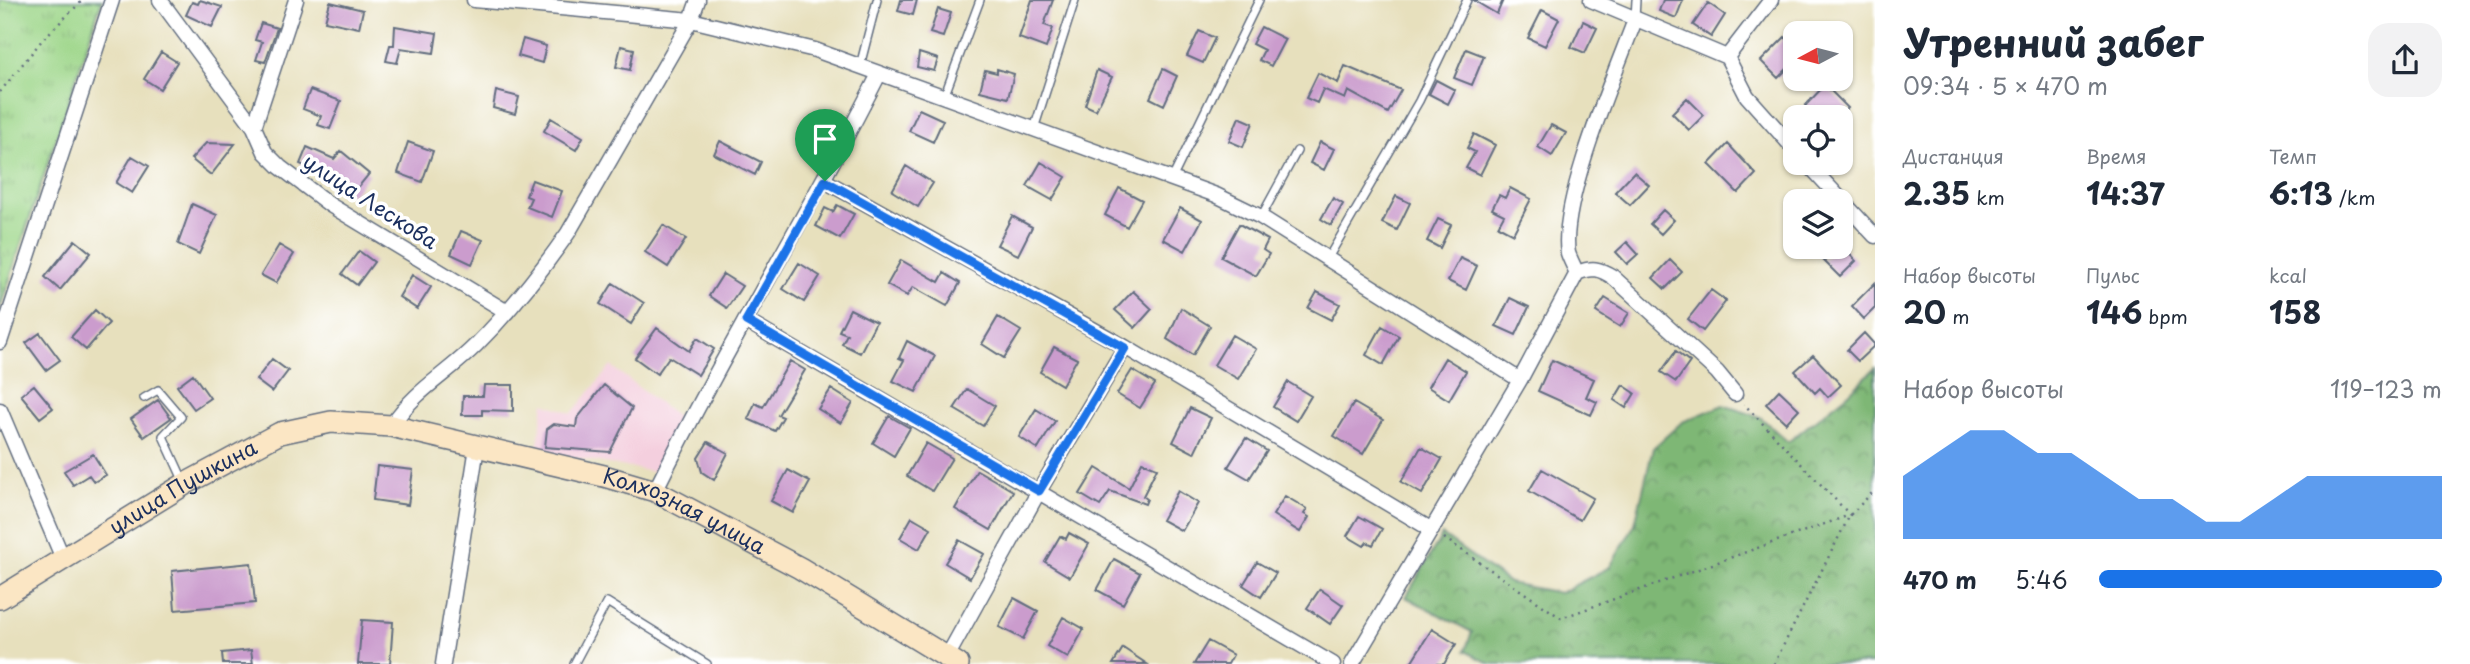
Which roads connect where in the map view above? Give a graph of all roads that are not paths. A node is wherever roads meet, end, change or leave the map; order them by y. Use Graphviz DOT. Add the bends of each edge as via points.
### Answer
graph roads {
  1 [pos="112,0"];
  2 [pos="160,0"];
  3 [pos="296,0"];
  4 [pos="474,0"];
  5 [pos="698,0"];
  6 [pos="877,0"];
  7 [pos="981,0"];
  8 [pos="1075,0"];
  9 [pos="1259,0"];
  10 [pos="1467,0"];
  11 [pos="1591,0"];
  12 [pos="1636,0"];
  13 [pos="1771,0"];
  14 [pos="498,2"];
  15 [pos="691,20"];
  16 [pos="1635,20"];
  17 [pos="1727,57"];
  18 [pos="860,67"];
  19 [pos="879,74"];
  20 [pos="944,97"];
  21 [pos="254,127"];
  22 [pos="1034,129"];
  23 [pos="1783,136"];
  24 [pos="1297,151"];
  25 [pos="1818,175"];
  26 [pos="1172,179"];
  27 [pos="825,181"];
  28 [pos="1261,218"];
  29 [pos="1875,236"];
  30 [pos="1328,258"];
  31 [pos="1577,273"];
  32 [pos="507,312"];
  33 [pos="746,321"];
  34 [pos="0,342"];
  35 [pos="1125,348"];
  36 [pos="1520,380"];
  37 [pos="1735,394"];
  38 [pos="144,398"];
  39 [pos="0,410"];
  40 [pos="386,426"];
  41 [pos="477,447"];
  42 [pos="185,484"];
  43 [pos="655,491"];
  44 [pos="1039,491"];
  45 [pos="1432,530"];
  46 [pos="64,561"];
  47 [pos="0,598"];
  48 [pos="949,662"];
  49 [pos="443,664"];
  50 [pos="574,664"];
  51 [pos="707,664"];
  52 [pos="1333,664"];
  53 [pos="1352,664"];
  1 -- 34 [label="street"];
  2 -- 21 [label="street, улица Лескова"];
  3 -- 21 [label="street"];
  4 -- 14 [label="street"];
  5 -- 15 [label="street"];
  6 -- 18 [label="lane"];
  7 -- 20 [label="lane"];
  8 -- 22 [label="lane"];
  9 -- 26 [label="lane"];
  10 -- 30 [label="lane" via="1419,101"];
  11 -- 16 [label="street"];
  12 -- 16 [label="lane"];
  13 -- 17 [label="street"];
  14 -- 15 [label="street"];
  15 -- 18 [label="street" via="815,50"];
  15 -- 32 [label="street" via="568,233"];
  16 -- 17 [label="street"];
  16 -- 31 [label="street" via="1593,131 1568,223 1568,254"];
  17 -- 23 [label="street" via="1747,96"];
  18 -- 19 [label="street"];
  19 -- 20 [label="street"];
  19 -- 27 [label="street"];
  20 -- 22 [label="street"];
  21 -- 32 [label="street, улица Лескова" via="265,152 330,205"];
  22 -- 26 [label="street"];
  24 -- 28 [label="lane"];
  25 -- 29 [label="street"];
  26 -- 28 [label="street"];
  27 -- 33 [label="street"];
  27 -- 35 [label="street"];
  28 -- 30 [label="street"];
  30 -- 36 [label="street"];
  31 -- 36 [label="street"];
  31 -- 37 [label="street" via="1601,269 1613,277"];
  32 -- 40 [label="street"];
  33 -- 43 [label="street" via="671,445"];
  33 -- 44 [label="street"];
  35 -- 44 [label="street"];
  35 -- 45 [label="street"];
  36 -- 45 [label="street"];
  38 -- 42 [label="lane" via="158,390 181,417 163,436"];
  39 -- 46 [label="street"];
  40 -- 41 [label="main road, Колхозная улица"];
  40 -- 42 [label="main road, улица Пушкина" via="331,422 279,433"];
  41 -- 43 [label="main road, Колхозная улица"];
  41 -- 49 [label="street"];
  42 -- 46 [label="main road, улица Пушкина"];
  43 -- 48 [label="main road, Колхозная улица" via="800,568"];
  44 -- 48 [label="street"];
  44 -- 52 [label="street"];
  45 -- 53 [label="street"];
  46 -- 47 [label="main road, улица Пушкина"];
  50 -- 51 [label="lane" via="607,601"];
}
